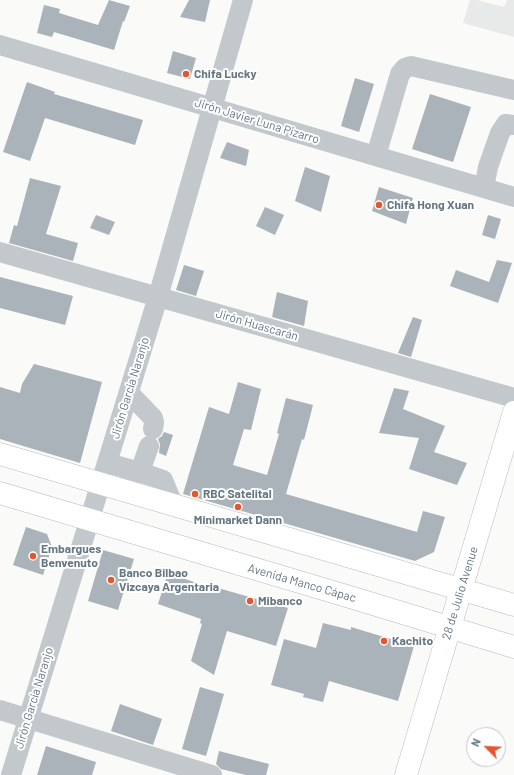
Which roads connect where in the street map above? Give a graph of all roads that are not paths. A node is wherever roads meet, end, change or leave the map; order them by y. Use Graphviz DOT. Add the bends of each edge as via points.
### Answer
graph roads {
  1 [pos="243,0"];
  2 [pos="0,45"];
  3 [pos="514,90"];
  4 [pos="212,108"];
  5 [pos="514,125"];
  6 [pos="376,156"];
  7 [pos="484,188"];
  8 [pos="514,197"];
  9 [pos="0,252"];
  10 [pos="158,297"];
  11 [pos="129,393"];
  12 [pos="514,398"];
  13 [pos="514,412"];
  14 [pos="0,454"];
  15 [pos="140,472"];
  16 [pos="110,479"];
  17 [pos="0,493"];
  18 [pos="173,504"];
  19 [pos="89,520"];
  20 [pos="461,589"];
  21 [pos="514,605"];
  22 [pos="449,627"];
  23 [pos="514,647"];
  24 [pos="0,710"];
  25 [pos="28,719"];
  26 [pos="11,775"];
  27 [pos="212,775"];
  28 [pos="406,775"];
  1 -- 4 [label="street, Jirón García Naranjo"];
  2 -- 4 [label="street, Jirón Javier Luna Pizarro"];
  3 -- 6 [label="street" via="412,66 405,68 400,74"];
  4 -- 6 [label="street, Jirón Javier Luna Pizarro"];
  4 -- 10 [label="street, Jirón García Naranjo"];
  5 -- 7 [label="street" via="506,124 500,133 488,167"];
  6 -- 7 [label="street, Jirón Javier Luna Pizarro"];
  7 -- 8 [label="street, Jirón Javier Luna Pizarro"];
  9 -- 10 [label="street, Jirón Huascarán"];
  10 -- 11 [label="street, Jirón García Naranjo"];
  10 -- 12 [label="street, Jirón Huascarán"];
  11 -- 15 [label="street" via="154,422"];
  11 -- 16 [label="street, Jirón García Naranjo"];
  13 -- 20 [label="main road, 28 de Julio Avenue"];
  14 -- 16 [label="main road"];
  15 -- 16 [label="street"];
  15 -- 16 [label="street"];
  15 -- 18 [label="street" via="163,480"];
  16 -- 18 [label="main road"];
  16 -- 19 [label="street, Jirón García Naranjo"];
  17 -- 19 [label="main road, Avenida Manco Cápac"];
  18 -- 20 [label="main road"];
  19 -- 22 [label="main road, Avenida Manco Cápac"];
  19 -- 25 [label="street, Jirón García Naranjo"];
  20 -- 21 [label="main road"];
  20 -- 22 [label="main road, 28 de Julio Avenue"];
  22 -- 23 [label="main road, Avenida Manco Cápac"];
  22 -- 28 [label="main road, 28 de Julio Avenue"];
  24 -- 25 [label="street"];
  25 -- 26 [label="street, Jirón García Naranjo"];
  25 -- 27 [label="street"];
}
